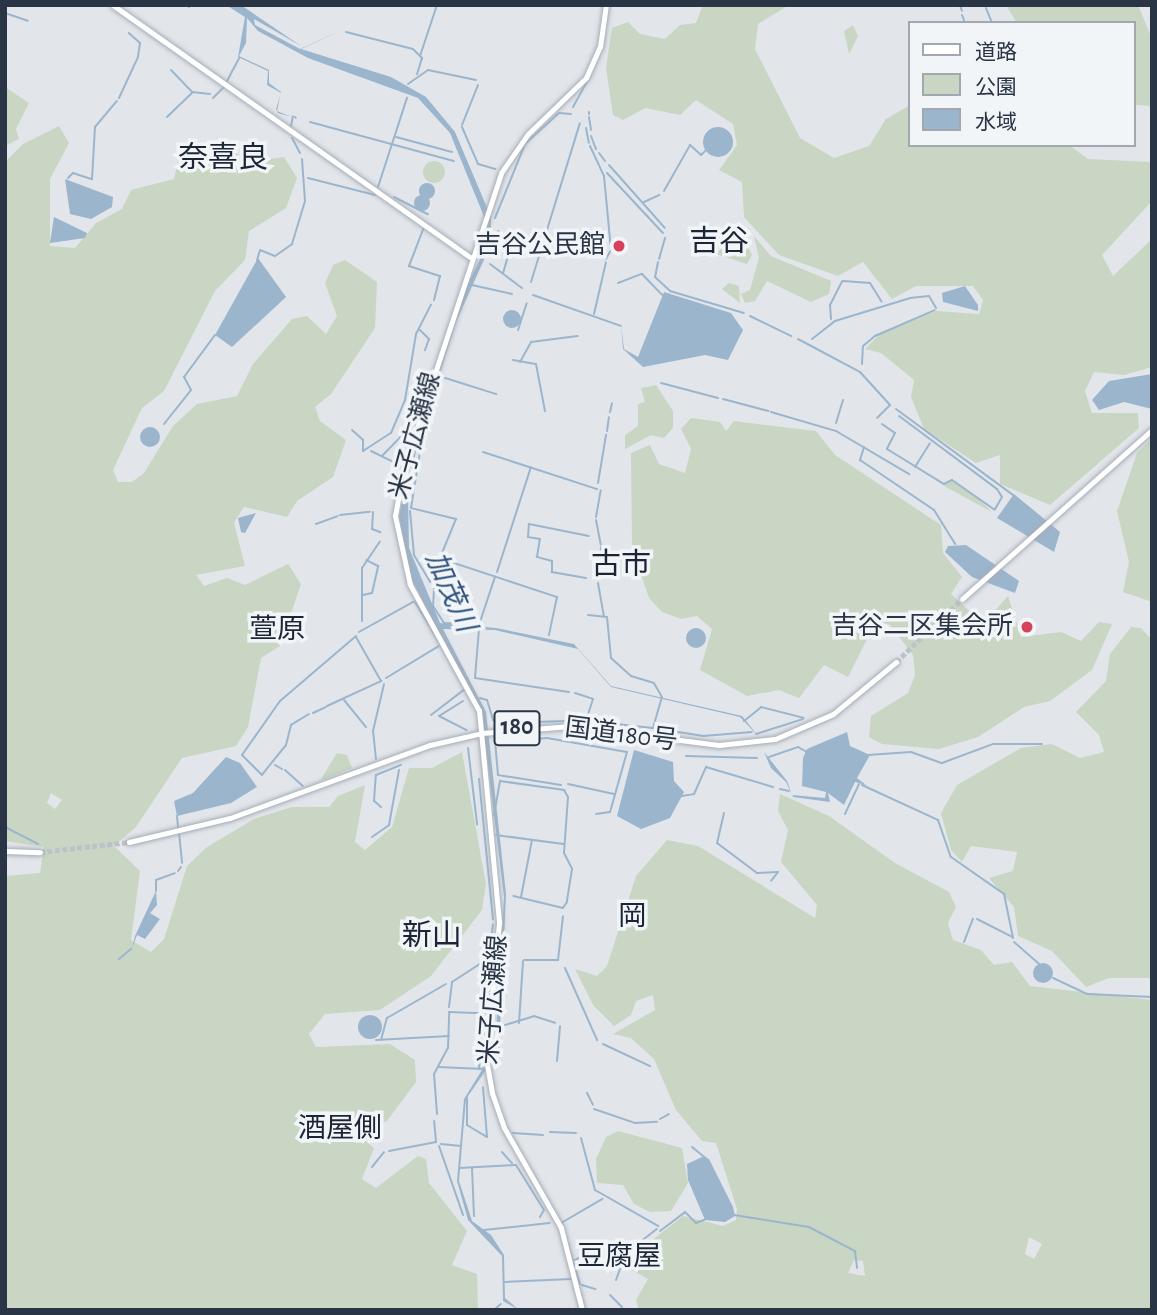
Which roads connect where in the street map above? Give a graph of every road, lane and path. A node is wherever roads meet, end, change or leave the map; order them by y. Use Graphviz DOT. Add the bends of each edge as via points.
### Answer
graph roads {
  1 [pos="113,5"];
  2 [pos="606,5"];
  3 [pos="470,257"];
  4 [pos="1152,430"];
  5 [pos="962,600"];
  6 [pos="896,662"];
  7 [pos="482,733"];
  8 [pos="129,842"];
  9 [pos="5,851"];
  10 [pos="40,852"];
  11 [pos="582,1310"];
  1 -- 3 [label="main road"];
  2 -- 3 [label="main road, 米子広瀬線" via="600,47 586,78 513,152"];
  3 -- 7 [label="main road, 米子広瀬線" via="404,467 395,516 410,585 472,692"];
  4 -- 5 [label="highway" via="1049,517"];
  6 -- 7 [label="highway, 国道180号 / 180" via="833,714 755,743 719,746 571,726"];
  7 -- 8 [label="highway, 国道180号 / 180" via="430,745 230,818"];
  7 -- 11 [label="main road, 米子広瀬線" via="499,922 488,1071 504,1128 561,1228"];
  9 -- 10 [label="highway"];
}
